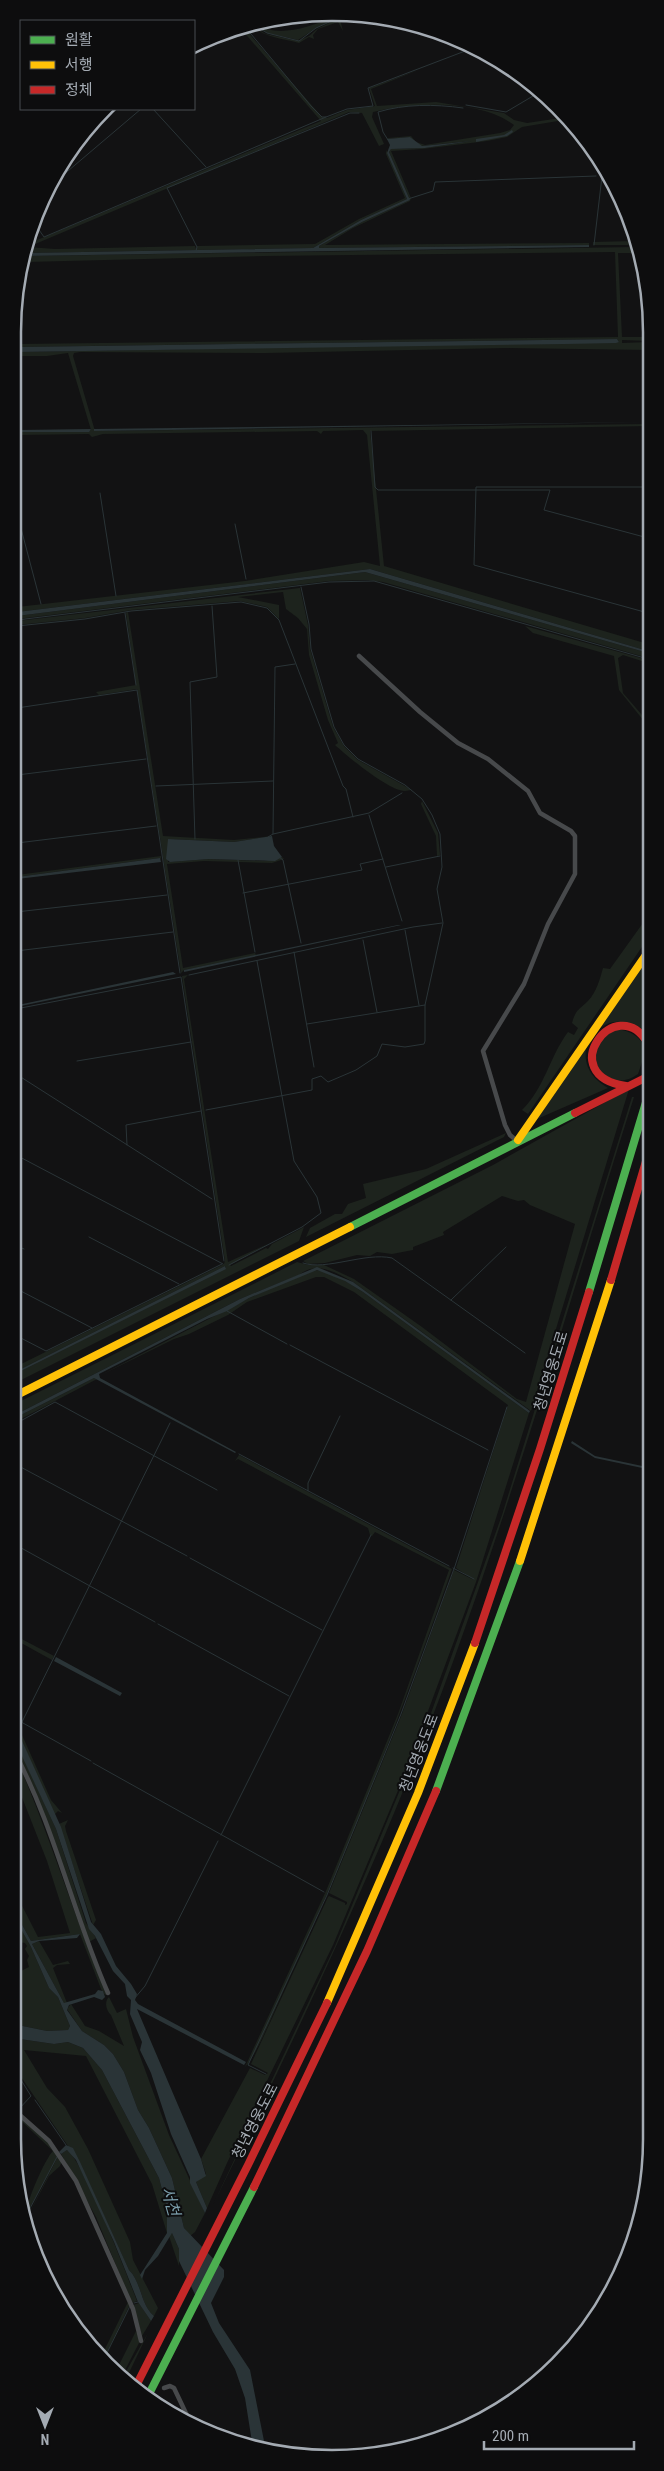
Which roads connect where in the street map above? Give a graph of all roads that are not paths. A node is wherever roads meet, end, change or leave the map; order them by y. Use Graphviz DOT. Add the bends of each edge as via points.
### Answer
graph roads {
  1 [pos="359,656"];
  2 [pos="643,959"];
  3 [pos="643,1036"];
  4 [pos="643,1078"];
  5 [pos="628,1086"];
  6 [pos="643,1112"];
  7 [pos="518,1141"];
  8 [pos="643,1172"];
  9 [pos="643,1187"];
  10 [pos="635,1201"];
  11 [pos="21,1393"];
  12 [pos="21,1767"];
  13 [pos="108,1993"];
  14 [pos="21,2117"];
  15 [pos="141,2341"];
  16 [pos="138,2382"];
  17 [pos="164,2388"];
  18 [pos="150,2391"];
  19 [pos="186,2413"];
  1 -- 7 [label="street" via="458,743 488,759 528,790 540,813 575,836 575,874 548,924 524,984 483,1051 505,1126"];
  2 -- 7 [label="highway"];
  3 -- 5 [label="highway" via="632,1028 617,1027 601,1033 593,1045 592,1057 599,1074 612,1084"];
  4 -- 5 [label="highway"];
  5 -- 7 [label="highway"];
  6 -- 16 [label="highway, 청년영웅도로" via="537,1463 493,1596 444,1728 387,1869 303,2056"];
  7 -- 11 [label="highway"];
  8 -- 10 [label="highway, 청년영웅도로"];
  9 -- 10 [label="highway"];
  10 -- 18 [label="highway, 청년영웅도로" via="532,1526 458,1733 401,1875 347,1996"];
  12 -- 13 [label="street" via="38,1804"];
  14 -- 15 [label="street" via="49,2141 76,2181 133,2309"];
  17 -- 19 [label="street" via="174,2388"];
}
